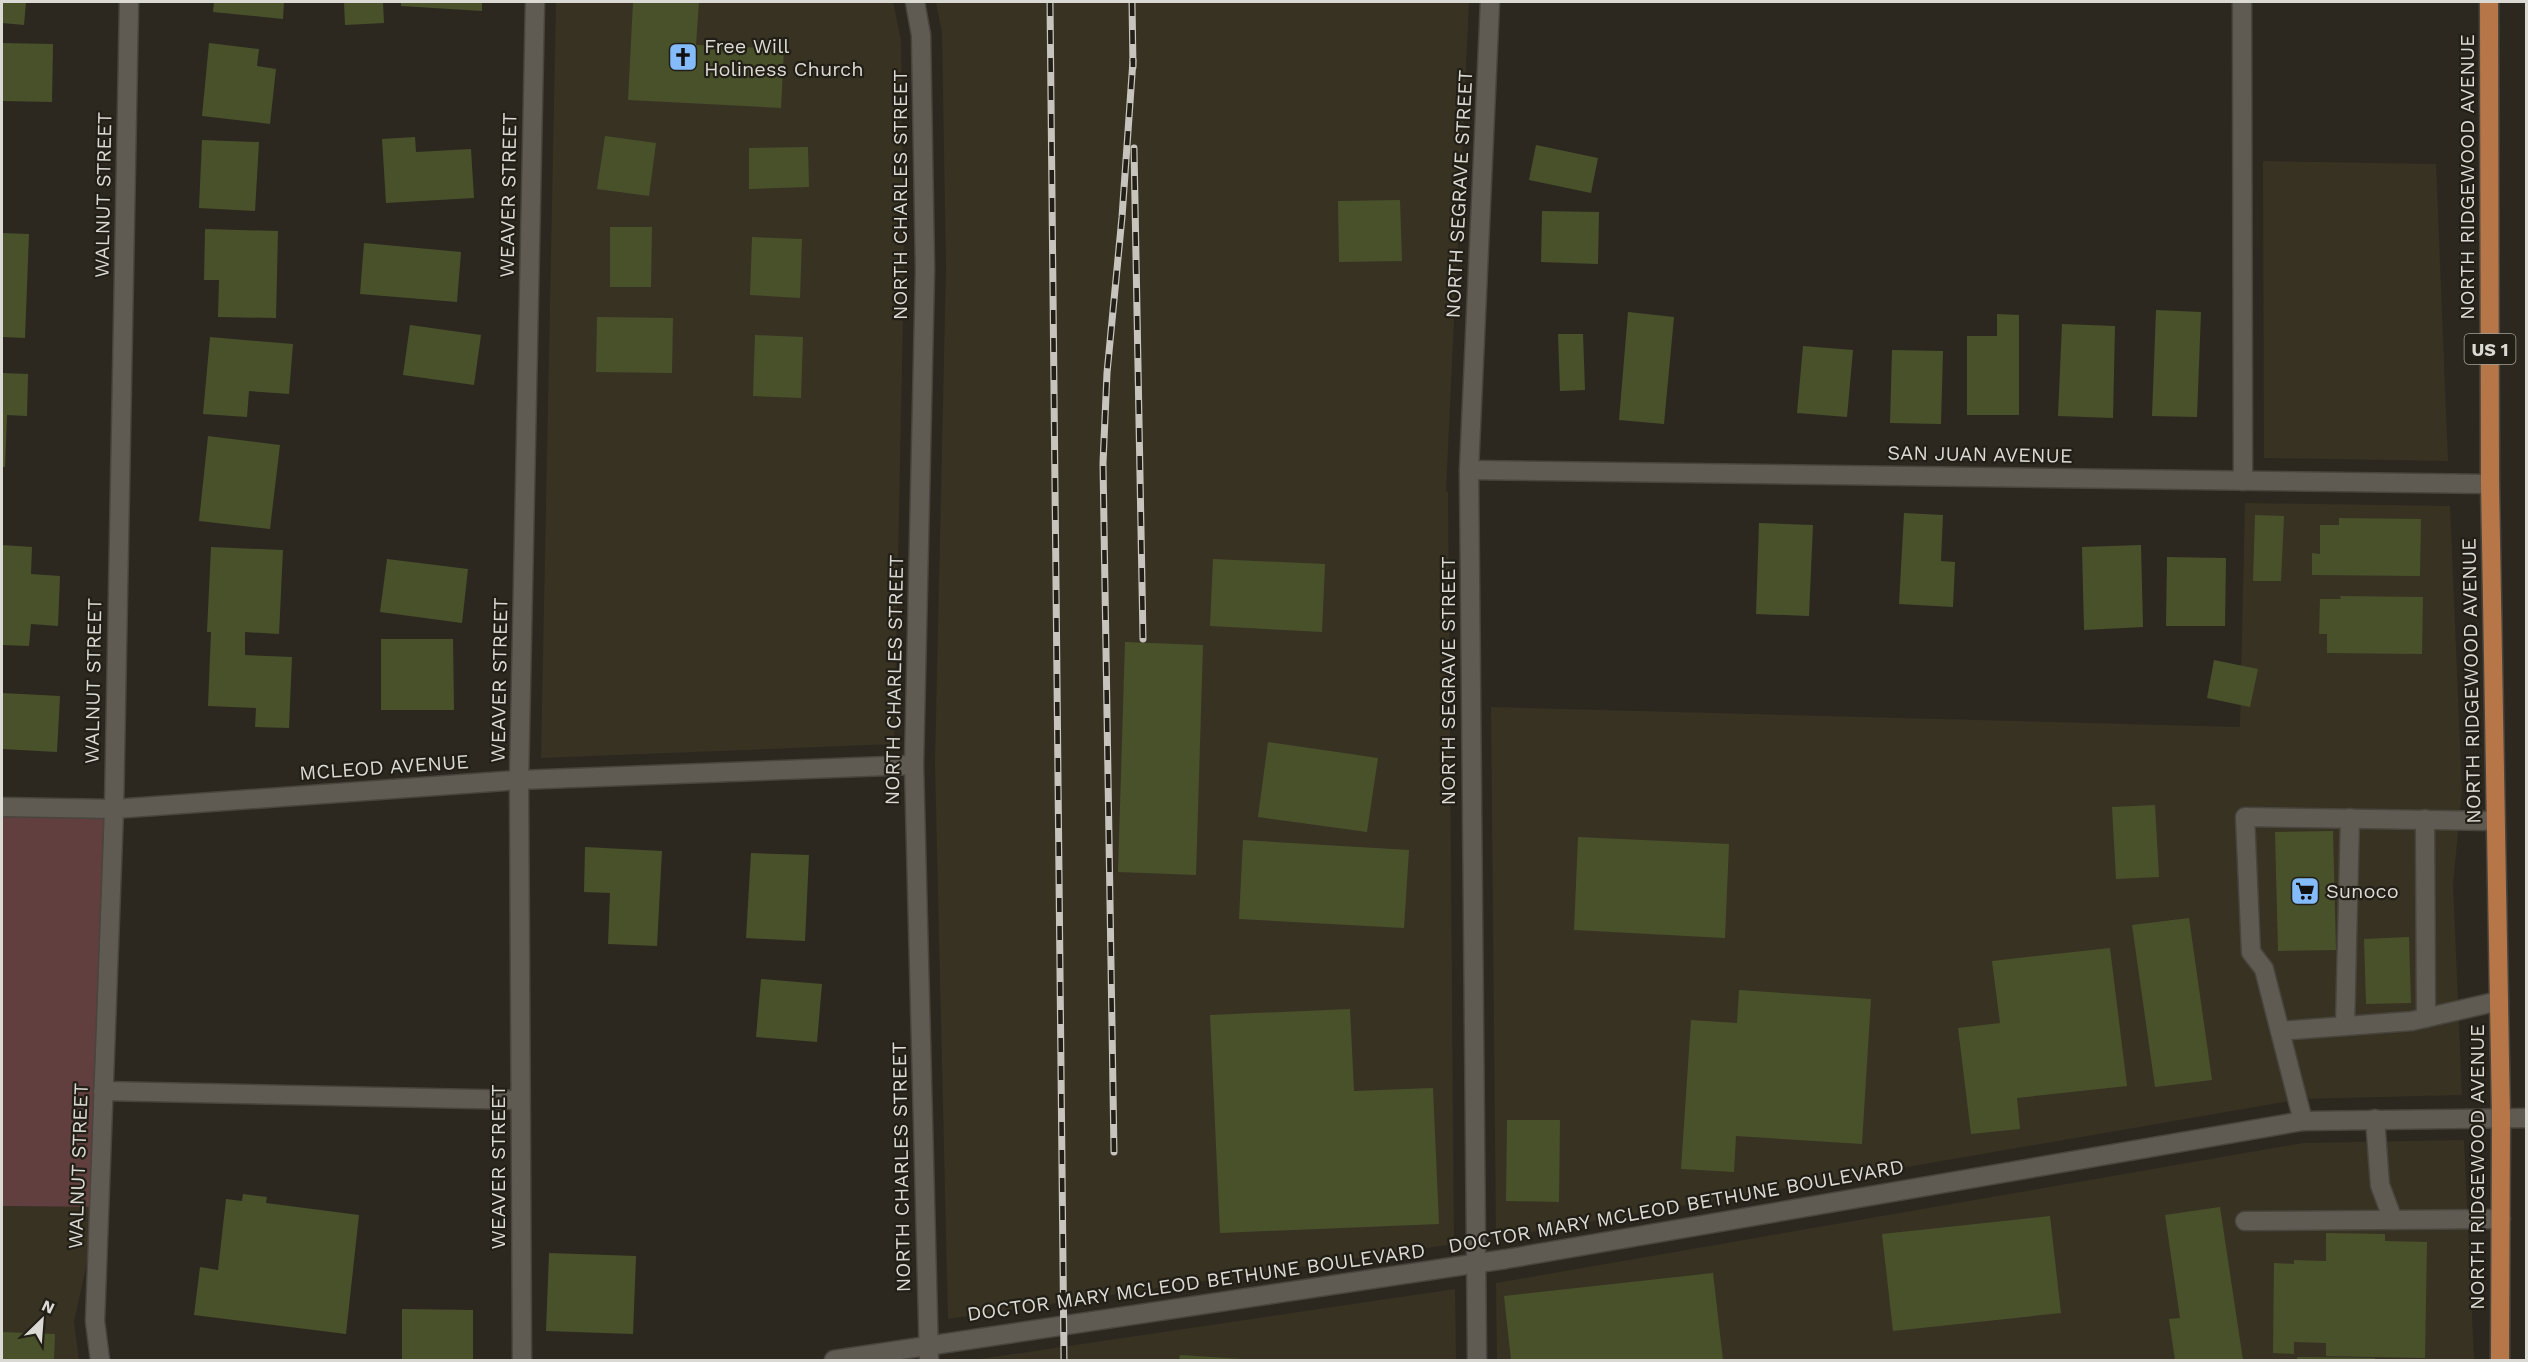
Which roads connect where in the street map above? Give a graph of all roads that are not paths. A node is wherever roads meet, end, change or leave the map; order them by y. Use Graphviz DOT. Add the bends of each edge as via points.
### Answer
graph roads {
  1 [pos="129,2"];
  2 [pos="535,2"];
  3 [pos="915,2"];
  4 [pos="1490,2"];
  5 [pos="2242,2"];
  6 [pos="2489,2"];
  7 [pos="1469,470"];
  8 [pos="2243,481"];
  9 [pos="2490,484"];
  10 [pos="914,765"];
  11 [pos="519,780"];
  12 [pos="2,807"];
  13 [pos="114,809"];
  14 [pos="2350,818"];
  15 [pos="2425,819"];
  16 [pos="2495,820"];
  17 [pos="2499,1001"];
  18 [pos="2426,1018"];
  19 [pos="2346,1026"];
  20 [pos="2280,1031"];
  21 [pos="103,1091"];
  22 [pos="520,1100"];
  23 [pos="2501,1117"];
  24 [pos="2526,1118"];
  25 [pos="2374,1119"];
  26 [pos="2303,1121"];
  27 [pos="2393,1220"];
  28 [pos="2501,1220"];
  29 [pos="2245,1221"];
  30 [pos="1475,1264"];
  31 [pos="928,1353"];
  32 [pos="100,1360"];
  33 [pos="522,1360"];
  34 [pos="834,1360"];
  35 [pos="1477,1360"];
  36 [pos="2500,1360"];
  1 -- 13 [label="street, WALNUT STREET"];
  2 -- 11 [label="street, WEAVER STREET"];
  3 -- 10 [label="street, NORTH CHARLES STREET" via="921,35 925,270"];
  4 -- 7 [label="street, NORTH SEGRAVE STREET"];
  5 -- 8 [label="street"];
  6 -- 9 [label="main road, NORTH RIDGEWOOD AVENUE / US 1"];
  7 -- 8 [label="street, SAN JUAN AVENUE"];
  7 -- 30 [label="street, NORTH SEGRAVE STREET"];
  8 -- 9 [label="street, SAN JUAN AVENUE"];
  9 -- 16 [label="main road, NORTH RIDGEWOOD AVENUE / US 1"];
  10 -- 11 [label="street, MCLEOD AVENUE"];
  10 -- 31 [label="street, NORTH CHARLES STREET"];
  11 -- 13 [label="street, MCLEOD AVENUE"];
  11 -- 22 [label="street, WEAVER STREET"];
  12 -- 13 [label="street, MCLEOD AVENUE"];
  13 -- 21 [label="street, WALNUT STREET"];
  14 -- 15 [label="street"];
  14 -- 19 [label="street"];
  14 -- 20 [label="street" via="2245,817 2251,952 2264,969"];
  15 -- 16 [label="street"];
  15 -- 18 [label="street"];
  16 -- 17 [label="main road, NORTH RIDGEWOOD AVENUE / US 1"];
  17 -- 18 [label="street"];
  17 -- 23 [label="main road, NORTH RIDGEWOOD AVENUE / US 1"];
  18 -- 19 [label="street"];
  19 -- 20 [label="street"];
  20 -- 26 [label="street"];
  21 -- 22 [label="street"];
  21 -- 32 [label="street, WALNUT STREET" via="95,1321"];
  22 -- 33 [label="street, WEAVER STREET"];
  23 -- 24 [label="street, DOCTOR MARY MCLEOD BETHUNE BOULEVARD"];
  23 -- 25 [label="street, DOCTOR MARY MCLEOD BETHUNE BOULEVARD"];
  23 -- 28 [label="main road, NORTH RIDGEWOOD AVENUE / US 1"];
  25 -- 26 [label="street, DOCTOR MARY MCLEOD BETHUNE BOULEVARD"];
  25 -- 27 [label="street" via="2380,1185"];
  26 -- 30 [label="street, DOCTOR MARY MCLEOD BETHUNE BOULEVARD"];
  27 -- 28 [label="street"];
  27 -- 29 [label="street"];
  28 -- 36 [label="main road, NORTH RIDGEWOOD AVENUE / US 1"];
  30 -- 31 [label="street, DOCTOR MARY MCLEOD BETHUNE BOULEVARD"];
  30 -- 35 [label="street, NORTH SEGRAVE STREET"];
  31 -- 34 [label="street, DOCTOR MARY MCLEOD BETHUNE BOULEVARD"];
}
